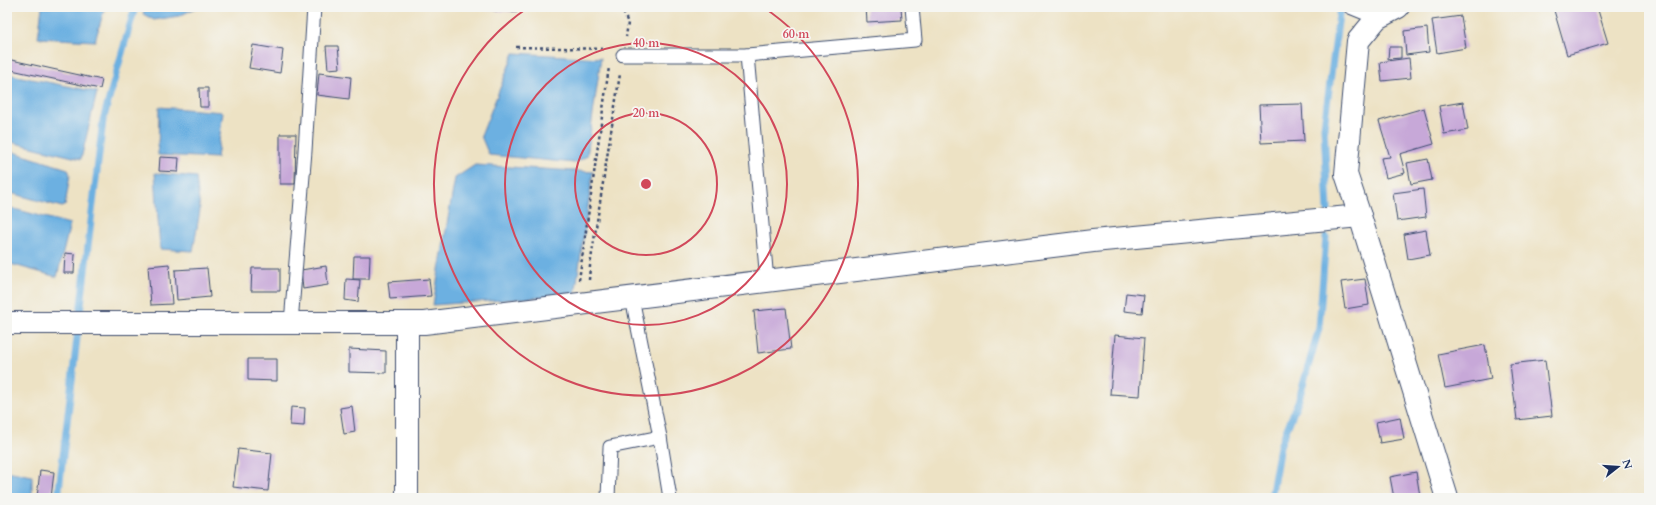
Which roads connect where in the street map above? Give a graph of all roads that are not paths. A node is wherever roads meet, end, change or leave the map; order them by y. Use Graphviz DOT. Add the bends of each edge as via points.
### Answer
graph roads {
  1 [pos="314,7"];
  2 [pos="912,7"];
  3 [pos="1350,7"];
  4 [pos="1398,7"];
  5 [pos="1377,18"];
  6 [pos="623,55"];
  7 [pos="746,55"];
  8 [pos="1360,216"];
  9 [pos="767,281"];
  10 [pos="632,298"];
  11 [pos="407,322"];
  12 [pos="7,323"];
  13 [pos="291,323"];
  14 [pos="660,437"];
  15 [pos="407,498"];
  16 [pos="608,498"];
  17 [pos="670,498"];
  18 [pos="1447,498"];
  1 -- 13 [label="lane"];
  2 -- 7 [label="lane" via="915,40"];
  3 -- 5 [label="lane"];
  4 -- 5 [label="street"];
  5 -- 8 [label="street" via="1358,41 1346,174"];
  6 -- 7 [label="lane"];
  7 -- 9 [label="lane"];
  8 -- 9 [label="street" via="1093,241"];
  8 -- 18 [label="street"];
  9 -- 10 [label="street"];
  10 -- 11 [label="street"];
  10 -- 14 [label="lane"];
  11 -- 13 [label="street"];
  11 -- 15 [label="street"];
  12 -- 13 [label="street"];
  14 -- 16 [label="lane" via="610,447"];
  14 -- 17 [label="lane"];
}
